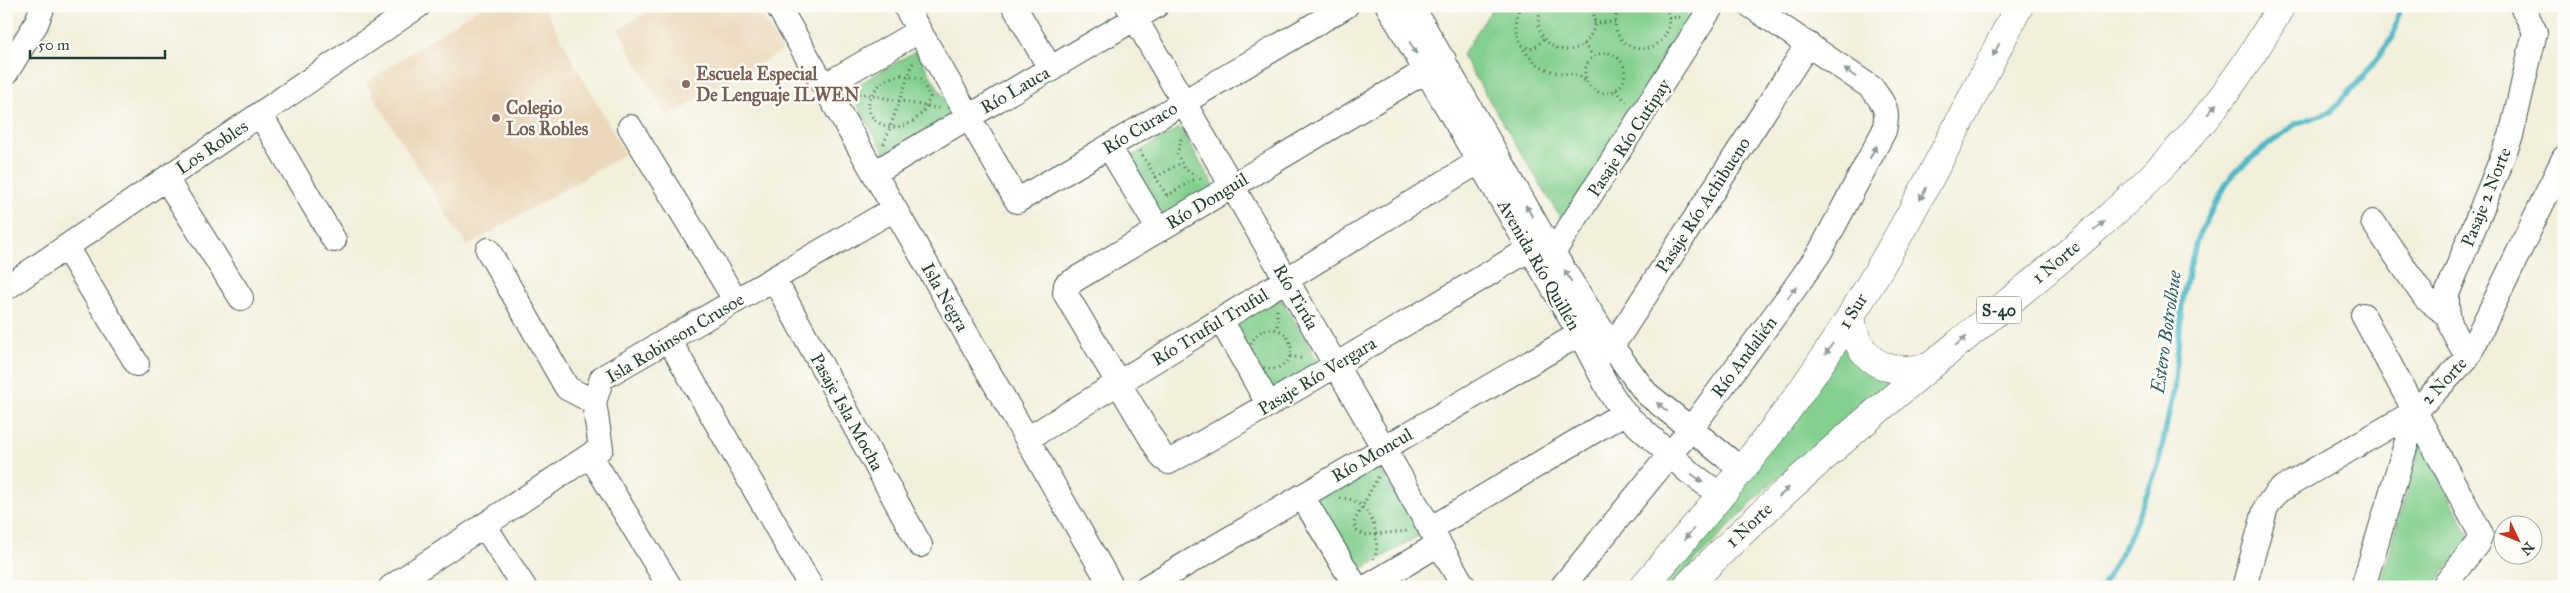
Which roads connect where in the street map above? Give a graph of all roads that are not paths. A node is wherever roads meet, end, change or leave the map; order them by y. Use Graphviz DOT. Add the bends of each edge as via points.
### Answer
graph roads {
  1 [pos="43,6"];
  2 [pos="418,6"];
  3 [pos="778,6"];
  4 [pos="905,6"];
  5 [pos="1014,6"];
  6 [pos="1156,6"];
  7 [pos="1346,6"];
  8 [pos="1388,6"];
  9 [pos="1412,6"];
  10 [pos="1712,6"];
  11 [pos="1751,6"];
  12 [pos="2018,6"];
  13 [pos="2281,6"];
  14 [pos="2522,6"];
  15 [pos="1131,12"];
  16 [pos="921,34"];
  17 [pos="1808,44"];
  18 [pos="1435,66"];
  19 [pos="1051,70"];
  20 [pos="6,72"];
  21 [pos="824,86"];
  22 [pos="1184,102"];
  23 [pos="260,114"];
  24 [pos="968,116"];
  25 [pos="630,127"];
  26 [pos="1109,146"];
  27 [pos="1487,157"];
  28 [pos="2564,158"];
  29 [pos="874,173"];
  30 [pos="166,179"];
  31 [pos="1232,186"];
  32 [pos="894,209"];
  33 [pos="2374,222"];
  34 [pos="1159,230"];
  35 [pos="334,240"];
  36 [pos="66,247"];
  37 [pos="488,250"];
  38 [pos="1542,251"];
  39 [pos="774,279"];
  40 [pos="1286,280"];
  41 [pos="6,288"];
  42 [pos="241,298"];
  43 [pos="736,301"];
  44 [pos="1854,308"];
  45 [pos="2446,314"];
  46 [pos="2363,315"];
  47 [pos="1221,320"];
  48 [pos="1588,329"];
  49 [pos="669,340"];
  50 [pos="1611,346"];
  51 [pos="2468,357"];
  52 [pos="1592,360"];
  53 [pos="137,364"];
  54 [pos="1336,366"];
  55 [pos="1928,367"];
  56 [pos="1117,383"];
  57 [pos="594,402"];
  58 [pos="1269,405"];
  59 [pos="2416,411"];
  60 [pos="1624,413"];
  61 [pos="1690,430"];
  62 [pos="1027,439"];
  63 [pos="1386,453"];
  64 [pos="590,455"];
  65 [pos="1670,455"];
  66 [pos="1742,470"];
  67 [pos="1302,496"];
  68 [pos="1722,496"];
  69 [pos="484,526"];
  70 [pos="1434,536"];
  71 [pos="920,545"];
  72 [pos="1374,582"];
  73 [pos="391,587"];
  74 [pos="524,587"];
  75 [pos="670,587"];
  76 [pos="811,587"];
  77 [pos="1112,587"];
  78 [pos="1147,587"];
  79 [pos="1356,587"];
  80 [pos="1464,587"];
  81 [pos="1562,587"];
  82 [pos="1644,587"];
  83 [pos="1686,587"];
  84 [pos="2244,587"];
  85 [pos="2363,587"];
  86 [pos="2443,587"];
  1 -- 20 [label="street" via="36,24"];
  2 -- 23 [label="street, Los Robles"];
  3 -- 21 [label="street, Isla Negra"];
  4 -- 16 [label="street"];
  5 -- 19 [label="street"];
  6 -- 15 [label="street, Río Lauca"];
  7 -- 22 [label="street, Río Curaco"];
  8 -- 18 [label="street, Avenida Río Quillén, one-way"];
  9 -- 18 [label="street, Avenida Río Quillén"];
  10 -- 38 [label="street, Pasaje Río Cutipay"];
  11 -- 17 [label="street"];
  12 -- 44 [label="main road, 1 Sur, one-way" via="1918,203"];
  55 -- 13 [label="main road, 1 Norte / S-40, one-way" via="2108,218 2168,161 2216,106 2247,63"];
  14 -- 45 [label="street, Pasaje 2 Norte" via="2535,32 2511,136 2447,294"];
  15 -- 19 [label="street, Río Lauca"];
  15 -- 22 [label="street, Río Tirúa"];
  16 -- 21 [label="street"];
  16 -- 24 [label="street"];
  17 -- 50 [label="street, Pasaje Río Achibueno"];
  61 -- 17 [label="street, Río Andalién, one-way" via="1820,252 1884,131 1885,106 1872,88"];
  18 -- 27 [label="street, Avenida Río Quillén"];
  18 -- 31 [label="street, Río Donguil"];
  19 -- 24 [label="street, Río Lauca"];
  21 -- 29 [label="street, Isla Negra"];
  22 -- 26 [label="street, Río Curaco"];
  22 -- 31 [label="street, Río Tirúa"];
  23 -- 30 [label="street, Los Robles"];
  23 -- 35 [label="street"];
  24 -- 26 [label="street, Río Curaco" via="1017,201"];
  24 -- 29 [label="street, Río Lauca"];
  25 -- 43 [label="street"];
  26 -- 34 [label="street"];
  27 -- 38 [label="street, Avenida Río Quillén"];
  27 -- 40 [label="street, Río Truful Truful"];
  28 -- 51 [label="street, 2 Norte"];
  29 -- 32 [label="street, Isla Negra"];
  30 -- 36 [label="street, Los Robles"];
  30 -- 42 [label="street"];
  31 -- 34 [label="street, Río Donguil"];
  31 -- 40 [label="street, Río Tirúa"];
  32 -- 39 [label="street, Isla Robinson Crusoe"];
  32 -- 62 [label="street, Isla Negra"];
  33 -- 45 [label="street" via="2425,298"];
  34 -- 56 [label="street, Río Donguil" via="1066,285 1065,293"];
  36 -- 41 [label="street, Los Robles"];
  36 -- 53 [label="street"];
  37 -- 57 [label="street" via="568,388"];
  38 -- 48 [label="street, Avenida Río Quillén"];
  38 -- 54 [label="street, Pasaje Río Vergara"];
  39 -- 43 [label="street, Isla Robinson Crusoe"];
  39 -- 71 [label="street, Pasaje Isla Mocha"];
  40 -- 47 [label="street, Río Truful Truful"];
  40 -- 54 [label="street, Río Tirúa"];
  43 -- 49 [label="street, Isla Robinson Crusoe"];
  44 -- 55 [label="main road" via="1852,326 1862,348 1871,358 1899,371"];
  44 -- 66 [label="main road, 1 Sur, one-way" via="1804,386"];
  45 -- 51 [label="street, Pasaje 2 Norte" via="2452,332"];
  46 -- 59 [label="street"];
  47 -- 56 [label="street, Río Truful Truful"];
  47 -- 58 [label="street"];
  48 -- 50 [label="street, Avenida Río Quillén"];
  48 -- 52 [label="street, Avenida Río Quillén"];
  48 -- 63 [label="street, Río Moncul"];
  49 -- 57 [label="street, Isla Robinson Crusoe" via="602,378"];
  49 -- 76 [label="street"];
  50 -- 52 [label="street, Pasaje Río Achibueno"];
  61 -- 50 [label="street, Avenida Río Quillén, one-way" via="1646,393"];
  51 -- 59 [label="street, 2 Norte"];
  52 -- 60 [label="street, Avenida Río Quillén"];
  54 -- 58 [label="street, Pasaje Río Vergara"];
  54 -- 63 [label="street, Río Tirúa"];
  83 -- 55 [label="main road, 1 Norte / S-40, one-way" via="1768,507"];
  56 -- 58 [label="street, Pasaje Río Vergara" via="1163,458 1169,462"];
  56 -- 62 [label="street, Río Truful Truful"];
  57 -- 64 [label="street, Isla Robinson Crusoe" via="601,448"];
  59 -- 84 [label="street" via="2278,492 2266,507"];
  59 -- 85 [label="street, 2 Norte"];
  59 -- 86 [label="street" via="2481,534 2477,544"];
  60 -- 65 [label="street, Avenida Río Quillén"];
  60 -- 70 [label="street"];
  61 -- 65 [label="street, Río Andalién"];
  61 -- 66 [label="street, Avenida Río Quillén"];
  62 -- 77 [label="street, Isla Negra"];
  63 -- 67 [label="street, Río Moncul"];
  63 -- 70 [label="street, Río Tirúa"];
  64 -- 69 [label="street"];
  64 -- 75 [label="street"];
  65 -- 68 [label="street, Avenida Río Quillén, one-way"];
  65 -- 81 [label="street, Río Andalién"];
  66 -- 68 [label="main road, 1 Sur"];
  67 -- 78 [label="street, Río Moncul"];
  67 -- 79 [label="street"];
  68 -- 82 [label="main road, 1 Sur, one-way"];
  69 -- 73 [label="street"];
  69 -- 74 [label="street"];
  70 -- 72 [label="street"];
  70 -- 80 [label="street, Río Tirúa"];
}
